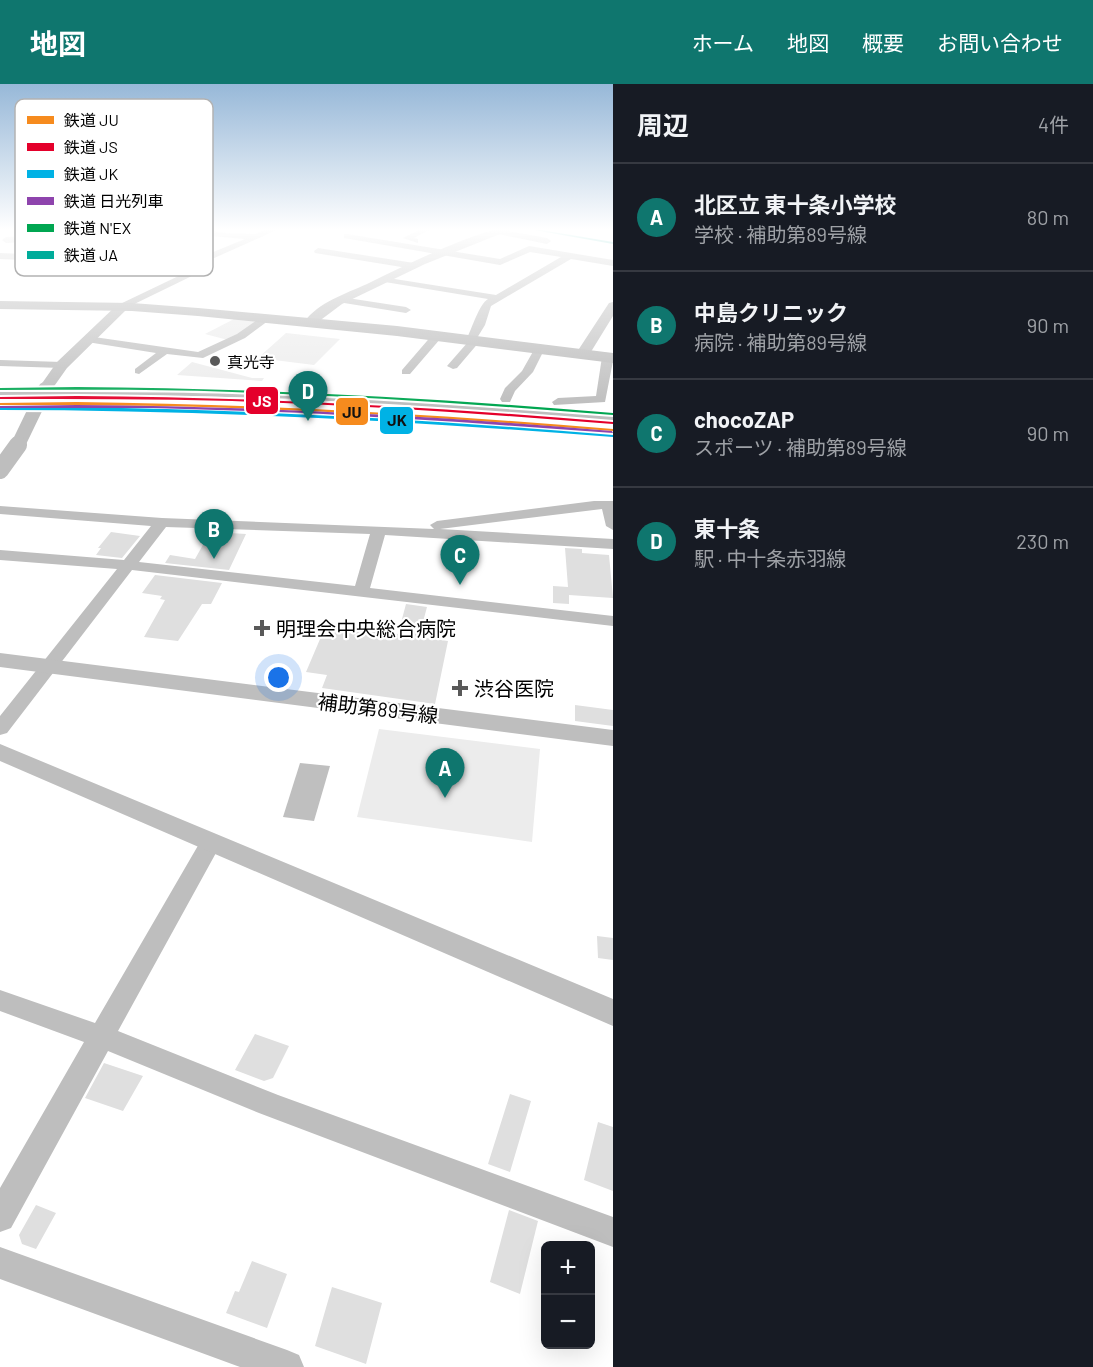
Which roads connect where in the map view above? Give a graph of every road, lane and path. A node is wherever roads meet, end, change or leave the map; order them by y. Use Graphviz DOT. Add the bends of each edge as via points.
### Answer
graph roads {
  1 [pos="160,288"];
  2 [pos="366,288"];
  3 [pos="438,288"];
  4 [pos="513,288"];
  5 [pos="498,298"];
  6 [pos="341,300"];
  7 [pos="0,305"];
  8 [pos="613,306"];
  9 [pos="122,307"];
  10 [pos="405,310"];
  11 [pos="267,318"];
  12 [pos="310,322"];
  13 [pos="437,336"];
  14 [pos="87,339"];
  15 [pos="473,340"];
  16 [pos="166,350"];
  17 [pos="539,350"];
  18 [pos="582,355"];
  19 [pos="610,357"];
  20 [pos="0,363"];
  21 [pos="62,364"];
  22 [pos="453,366"];
  23 [pos="0,369"];
  24 [pos="139,371"];
  25 [pos="406,372"];
  26 [pos="13,392"];
  27 [pos="0,393"];
  28 [pos="506,399"];
  29 [pos="557,413"];
  30 [pos="613,418"];
  31 [pos="0,470"];
  32 [pos="611,505"];
  33 [pos="0,510"];
  34 [pos="162,522"];
  35 [pos="613,526"];
  36 [pos="379,530"];
  37 [pos="431,533"];
  38 [pos="613,544"];
  39 [pos="0,555"];
  40 [pos="129,565"];
  41 [pos="360,592"];
  42 [pos="613,621"];
  43 [pos="0,660"];
  44 [pos="50,666"];
  45 [pos="0,729"];
  46 [pos="613,738"];
  47 [pos="0,752"];
  48 [pos="211,842"];
  49 [pos="0,1000"];
  50 [pos="613,1013"];
  51 [pos="103,1037"];
  52 [pos="0,1217"];
  53 [pos="613,1232"];
  54 [pos="0,1263"];
  55 [pos="287,1367"];
  1 -- 9 [label="street"];
  2 -- 6 [label="street"];
  3 -- 5 [label="street"];
  4 -- 5 [label="street"];
  5 -- 15 [label="street" via="488,304"];
  6 -- 10 [label="street"];
  6 -- 12 [label="street"];
  7 -- 9 [label="main road"];
  8 -- 18 [label="street"];
  9 -- 11 [label="main road"];
  9 -- 14 [label="street"];
  11 -- 12 [label="main road"];
  11 -- 16 [label="street" via="200,356"];
  12 -- 13 [label="main road"];
  13 -- 15 [label="main road"];
  13 -- 25 [label="street"];
  14 -- 16 [label="street"];
  14 -- 21 [label="street"];
  15 -- 17 [label="main road"];
  15 -- 22 [label="street"];
  16 -- 24 [label="street"];
  17 -- 18 [label="main road"];
  17 -- 28 [label="street"];
  18 -- 19 [label="main road"];
  19 -- 29 [label="street" via="601,399 519,404"];
  20 -- 21 [label="street"];
  21 -- 31 [label="street, bridge" via="45,389 22,440"];
  23 -- 26 [label="street" via="29,377"];
  26 -- 27 [label="street"];
  26 -- 29 [label="street" via="301,394"];
  29 -- 30 [label="street"];
  32 -- 35 [label="street"];
  32 -- 37 [label="street" via="434,525"];
  33 -- 34 [label="street"];
  34 -- 36 [label="street"];
  34 -- 40 [label="street"];
  36 -- 37 [label="street"];
  36 -- 41 [label="street"];
  37 -- 38 [label="street"];
  39 -- 40 [label="street"];
  40 -- 41 [label="street"];
  40 -- 44 [label="street"];
  41 -- 42 [label="street"];
  43 -- 44 [label="street, 補助第89号線"];
  44 -- 45 [label="street"];
  44 -- 46 [label="street, 補助第89号線"];
  47 -- 48 [label="street"];
  48 -- 50 [label="street"];
  48 -- 51 [label="street"];
  49 -- 51 [label="street"];
  51 -- 52 [label="street"];
  51 -- 53 [label="street" via="280,1108"];
  54 -- 55 [label="street"];
}
